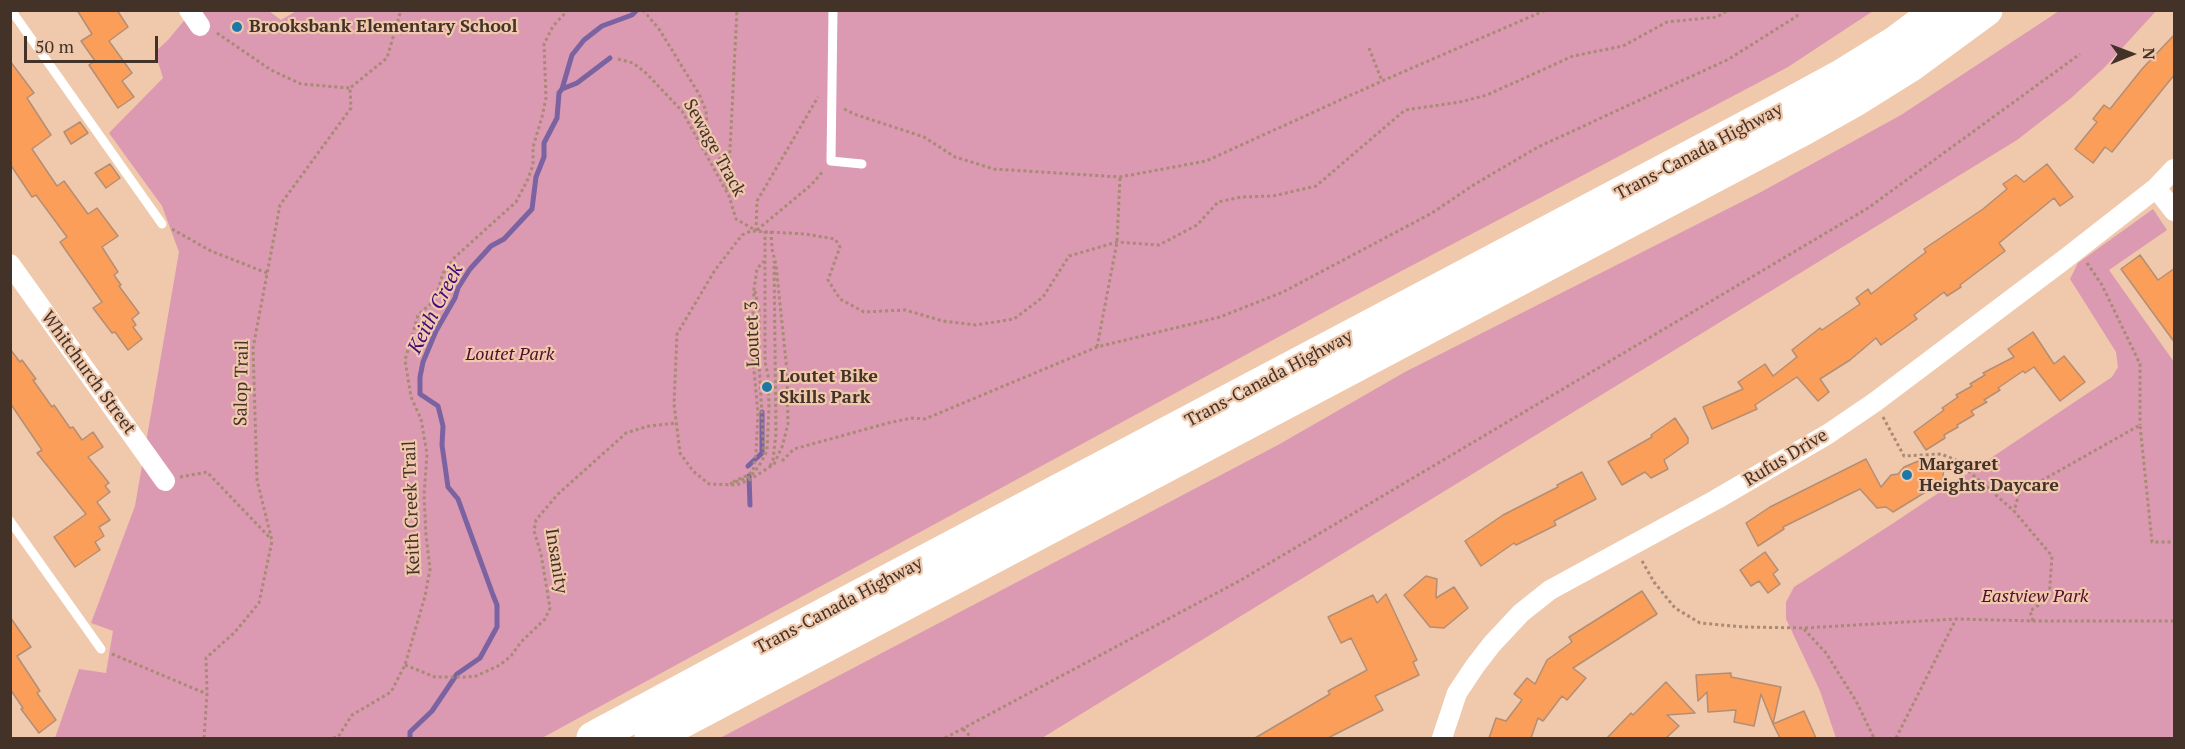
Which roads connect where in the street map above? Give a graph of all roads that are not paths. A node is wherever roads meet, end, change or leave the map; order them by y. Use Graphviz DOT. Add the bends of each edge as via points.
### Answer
graph roads {
  1 [pos="11,10"];
  2 [pos="833,10"];
  3 [pos="1940,10"];
  4 [pos="1986,10"];
  5 [pos="862,164"];
  6 [pos="2175,169"];
  7 [pos="2156,188"];
  8 [pos="2175,211"];
  9 [pos="162,224"];
  10 [pos="10,264"];
  11 [pos="165,481"];
  12 [pos="10,520"];
  13 [pos="101,649"];
  14 [pos="593,738"];
  15 [pos="651,738"];
  16 [pos="1442,738"];
  1 -- 9 [label="lane"];
  2 -- 5 [label="lane" via="831,161"];
  3 -- 14 [label="highway, Trans-Canada Highway" via="1868,59 1782,108"];
  4 -- 15 [label="highway, Trans-Canada Highway" via="1911,65 1796,133"];
  6 -- 7 [label="street, Rufus Drive"];
  7 -- 8 [label="street"];
  7 -- 16 [label="street, Rufus Drive" via="1828,434 1551,590 1521,613 1492,644 1457,693"];
  10 -- 11 [label="street, Whitchurch Street"];
  12 -- 13 [label="lane"];
}
